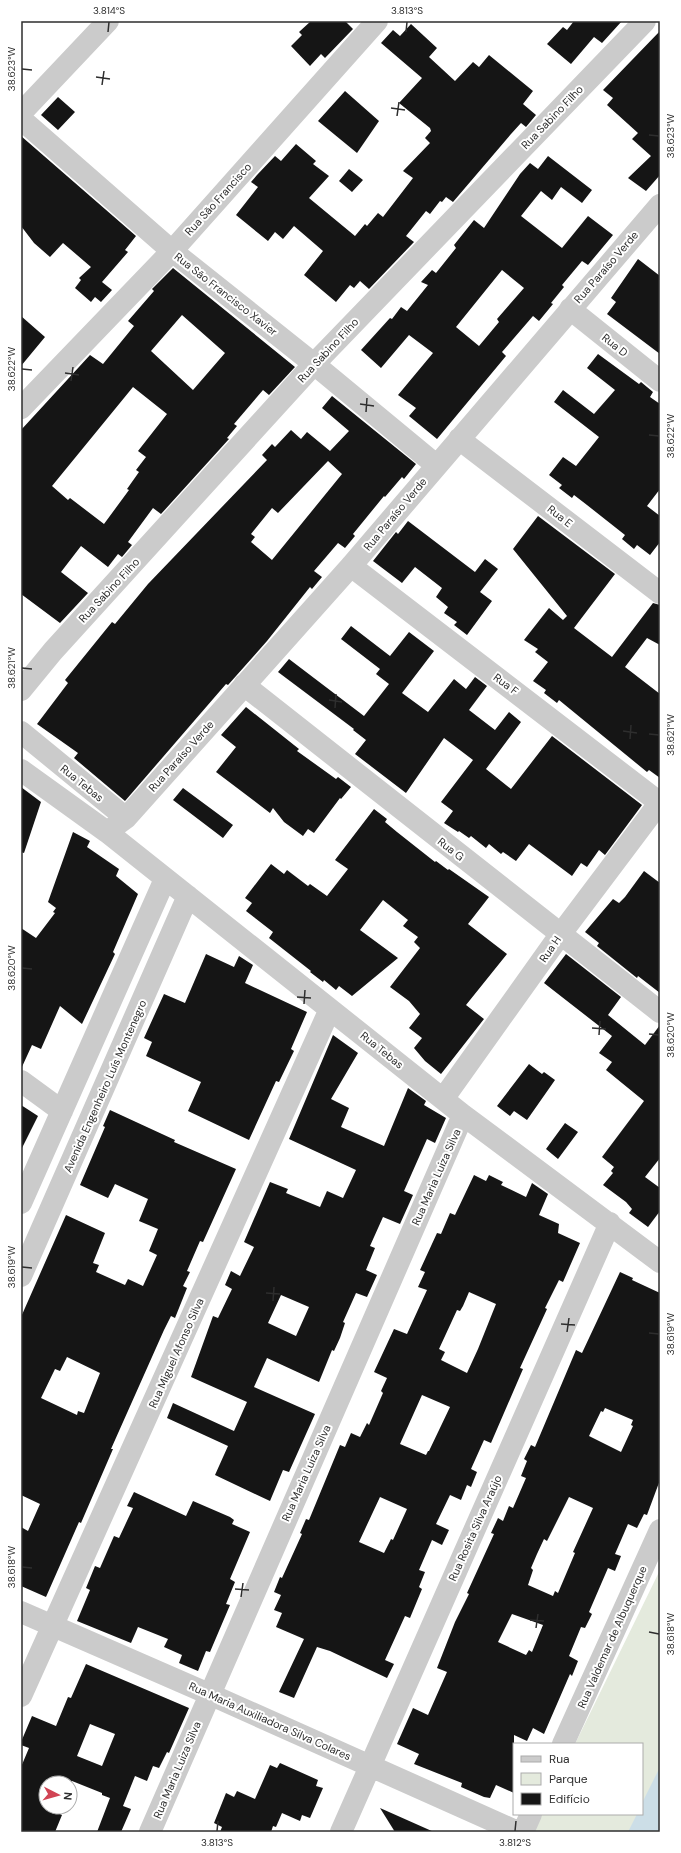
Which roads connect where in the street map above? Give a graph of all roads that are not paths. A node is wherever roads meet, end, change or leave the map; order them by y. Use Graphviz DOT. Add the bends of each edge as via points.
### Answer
graph roads {
  1 [pos="108,21"];
  2 [pos="377,21"];
  3 [pos="645,21"];
  4 [pos="21,113"];
  5 [pos="21,118"];
  6 [pos="660,205"];
  7 [pos="172,251"];
  8 [pos="570,309"];
  9 [pos="314,364"];
  10 [pos="660,381"];
  11 [pos="21,408"];
  12 [pos="459,439"];
  13 [pos="436,465"];
  14 [pos="351,566"];
  15 [pos="660,593"];
  16 [pos="244,685"];
  17 [pos="21,690"];
  18 [pos="21,732"];
  19 [pos="21,770"];
  20 [pos="660,802"];
  21 [pos="126,818"];
  22 [pos="107,832"];
  23 [pos="164,879"];
  24 [pos="188,896"];
  25 [pos="560,935"];
  26 [pos="330,1009"];
  27 [pos="660,1012"];
  28 [pos="21,1081"];
  29 [pos="443,1099"];
  30 [pos="62,1111"];
  31 [pos="463,1115"];
  32 [pos="21,1203"];
  33 [pos="610,1223"];
  34 [pos="660,1262"];
  35 [pos="23,1268"];
  36 [pos="660,1530"];
  37 [pos="21,1612"];
  38 [pos="52,1626"];
  39 [pos="209,1694"];
  40 [pos="21,1696"];
  41 [pos="563,1743"];
  42 [pos="371,1765"];
  43 [pos="531,1815"];
  44 [pos="150,1832"];
  45 [pos="341,1832"];
  46 [pos="518,1832"];
  47 [pos="523,1832"];
  1 -- 4 [label="street"];
  2 -- 7 [label="street, Rua São Francisco"];
  3 -- 9 [label="street, Rua Sabino Filho"];
  5 -- 7 [label="street, Rua São Francisco Xavier"];
  6 -- 8 [label="street, Rua Paraíso Verde"];
  7 -- 9 [label="street, Rua São Francisco Xavier"];
  7 -- 11 [label="street, Rua São Francisco"];
  8 -- 10 [label="street, Rua D"];
  8 -- 12 [label="street, Rua Paraíso Verde"];
  9 -- 13 [label="street, Rua São Francisco Xavier"];
  9 -- 17 [label="street, Rua Sabino Filho" via="53,651"];
  12 -- 13 [label="street, Rua Paraíso Verde"];
  12 -- 15 [label="street, Rua E"];
  13 -- 14 [label="street, Rua Paraíso Verde"];
  14 -- 16 [label="street, Rua Paraíso Verde"];
  14 -- 20 [label="street, Rua F"];
  16 -- 21 [label="street, Rua Paraíso Verde"];
  16 -- 25 [label="street, Rua G"];
  18 -- 21 [label="street, Rua Tebas"];
  19 -- 22 [label="street, Rua Tebas"];
  20 -- 25 [label="street, Rua H"];
  21 -- 22 [label="street"];
  22 -- 23 [label="street, Rua Tebas"];
  23 -- 24 [label="street, Rua Tebas"];
  23 -- 30 [label="street"];
  24 -- 26 [label="street, Rua Tebas"];
  24 -- 35 [label="street, Avenida Engenheiro Luís Montenegro"];
  25 -- 27 [label="street, Rua G"];
  25 -- 29 [label="street, Rua H"];
  26 -- 29 [label="street, Rua Tebas"];
  26 -- 38 [label="street, Rua Miguel Afonso Silva"];
  28 -- 30 [label="street"];
  29 -- 31 [label="street, Rua Tebas"];
  30 -- 32 [label="street"];
  31 -- 33 [label="street, Rua Tebas"];
  31 -- 39 [label="street, Rua Maria Luiza Silva"];
  33 -- 34 [label="street, Rua Tebas"];
  33 -- 42 [label="street, Rua Rosita Silva Araújo"];
  36 -- 41 [label="street, Rua Valdemar de Albuquerque"];
  37 -- 38 [label="street, Rua Maria Auxiliadora Silva Colares"];
  38 -- 39 [label="street, Rua Maria Auxiliadora Silva Colares"];
  38 -- 40 [label="street, Rua Miguel Afonso Silva"];
  39 -- 42 [label="street, Rua Maria Auxiliadora Silva Colares"];
  39 -- 44 [label="street, Rua Maria Luiza Silva"];
  42 -- 45 [label="street, Rua Rosita Silva Araújo"];
  42 -- 46 [label="street, Rua Maria Auxiliadora Silva Colares"];
  43 -- 47 [label="street"];
}
